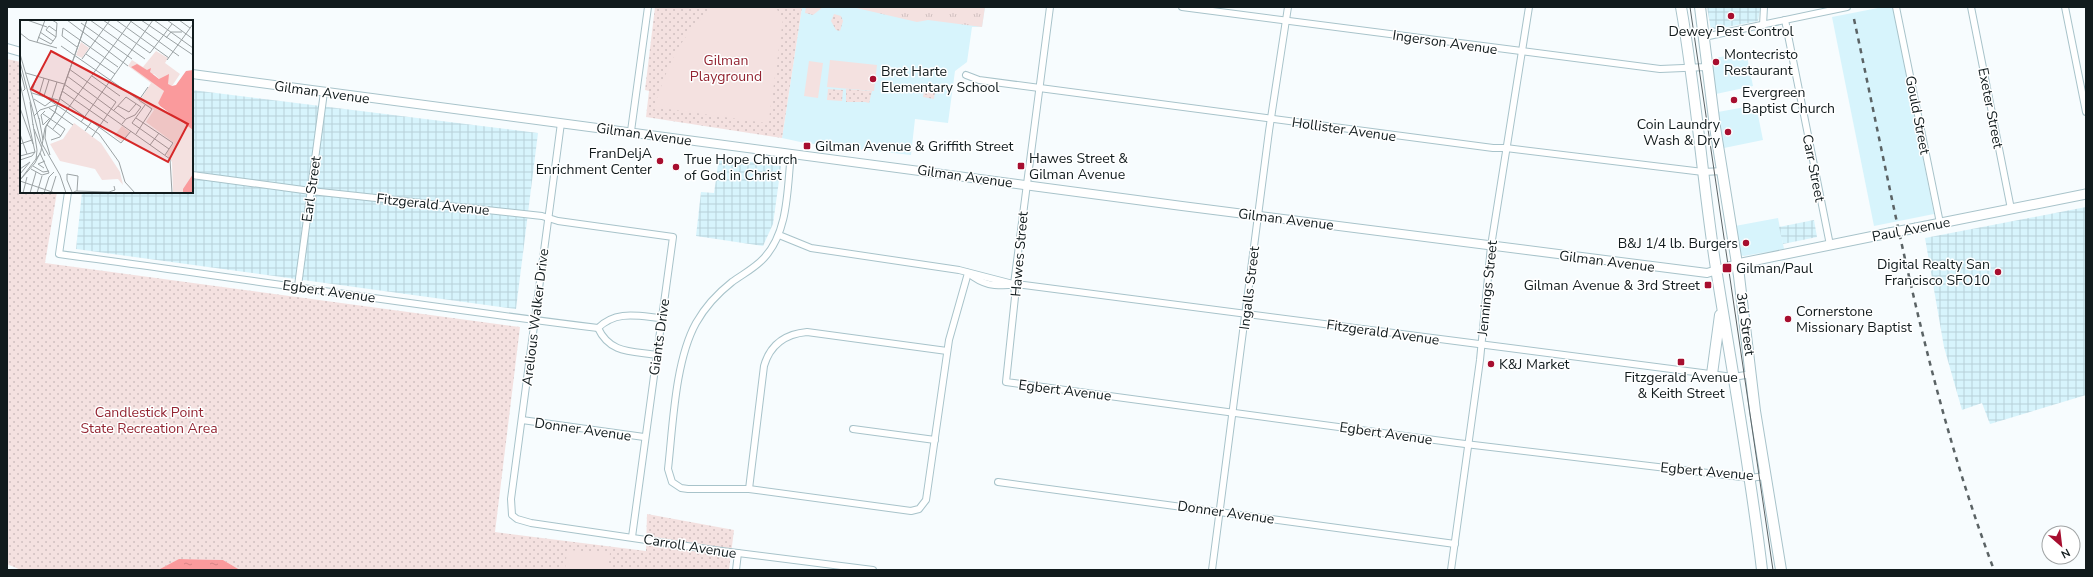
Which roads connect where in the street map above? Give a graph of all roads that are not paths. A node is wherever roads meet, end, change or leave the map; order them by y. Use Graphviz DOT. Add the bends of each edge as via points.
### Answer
graph roads {
  1 [pos="648,7"];
  2 [pos="1050,7"];
  3 [pos="1182,7"];
  4 [pos="1288,7"];
  5 [pos="1529,7"];
  6 [pos="1681,7"];
  7 [pos="1700,7"];
  8 [pos="1764,7"];
  9 [pos="1847,7"];
  10 [pos="1896,7"];
  11 [pos="1971,7"];
  12 [pos="2065,7"];
  13 [pos="1785,20"];
  14 [pos="1286,21"];
  15 [pos="1763,25"];
  16 [pos="1704,37"];
  17 [pos="7,48"];
  18 [pos="20,52"];
  19 [pos="1521,52"];
  20 [pos="1707,67"];
  21 [pos="1690,69"];
  22 [pos="193,74"];
  23 [pos="966,75"];
  24 [pos="1038,88"];
  25 [pos="324,92"];
  26 [pos="2086,112"];
  27 [pos="1270,119"];
  28 [pos="561,123"];
  29 [pos="631,131"];
  30 [pos="1506,148"];
  31 [pos="791,154"];
  32 [pos="1723,171"];
  33 [pos="1703,172"];
  34 [pos="193,175"];
  35 [pos="1026,184"];
  36 [pos="311,191"];
  37 [pos="68,193"];
  38 [pos="2086,194"];
  39 [pos="2011,209"];
  40 [pos="1258,215"];
  41 [pos="548,218"];
  42 [pos="1940,223"];
  43 [pos="779,235"];
  44 [pos="673,237"];
  45 [pos="1830,245"];
  46 [pos="1491,246"];
  47 [pos="1737,264"];
  48 [pos="1716,271"];
  49 [pos="968,273"];
  50 [pos="1014,284"];
  51 [pos="298,286"];
  52 [pos="1722,303"];
  53 [pos="1246,314"];
  54 [pos="660,318"];
  55 [pos="535,320"];
  56 [pos="598,328"];
  57 [pos="1481,345"];
  58 [pos="947,351"];
  59 [pos="657,354"];
  60 [pos="1712,374"];
  61 [pos="1752,374"];
  62 [pos="1733,377"];
  63 [pos="1006,382"];
  64 [pos="1234,412"];
  65 [pos="522,420"];
  66 [pos="853,429"];
  67 [pos="644,437"];
  68 [pos="935,440"];
  69 [pos="1467,444"];
  70 [pos="1765,476"];
  71 [pos="1750,478"];
  72 [pos="998,482"];
  73 [pos="749,489"];
  74 [pos="511,511"];
  75 [pos="1220,511"];
  76 [pos="632,537"];
  77 [pos="1455,544"];
  78 [pos="738,553"];
  79 [pos="736,570"];
  80 [pos="873,570"];
  81 [pos="1212,570"];
  82 [pos="1452,570"];
  83 [pos="1762,570"];
  84 [pos="1781,570"];
  1 -- 29 [label="street"];
  2 -- 24 [label="street, Hawes Street"];
  3 -- 14 [label="street, Ingerson Avenue"];
  4 -- 14 [label="street, Ingalls Street"];
  5 -- 19 [label="street, Jennings Street"];
  6 -- 21 [label="main road, 3rd Street"];
  7 -- 16 [label="main road, 3rd Street"];
  8 -- 15 [label="street"];
  9 -- 13 [label="street"];
  10 -- 42 [label="street, Gould Street"];
  11 -- 39 [label="street, Exeter Street"];
  12 -- 26 [label="street"];
  13 -- 15 [label="street"];
  13 -- 45 [label="street, Carr Street"];
  14 -- 19 [label="street, Ingerson Avenue"];
  14 -- 27 [label="street, Ingalls Street"];
  15 -- 16 [label="street"];
  16 -- 20 [label="main road, 3rd Street"];
  17 -- 18 [label="street"];
  19 -- 21 [label="street, Ingerson Avenue" via="1660,69"];
  19 -- 30 [label="street, Jennings Street"];
  20 -- 21 [label="street, Ingerson Avenue"];
  20 -- 32 [label="main road, 3rd Street"];
  21 -- 33 [label="main road, 3rd Street"];
  22 -- 25 [label="street, Gilman Avenue"];
  23 -- 24 [label="street, Hollister Avenue" via="979,80"];
  24 -- 27 [label="street, Hollister Avenue"];
  24 -- 35 [label="street, Hawes Street"];
  25 -- 28 [label="street, Gilman Avenue"];
  25 -- 36 [label="street, Earl Street"];
  27 -- 30 [label="street, Hollister Avenue"];
  27 -- 40 [label="street, Ingalls Street"];
  28 -- 29 [label="street, Gilman Avenue"];
  28 -- 41 [label="street, Arelious Walker Drive"];
  29 -- 31 [label="street, Gilman Avenue"];
  30 -- 33 [label="street, Hollister Avenue"];
  30 -- 46 [label="street, Jennings Street"];
  31 -- 35 [label="street, Gilman Avenue"];
  31 -- 43 [label="street"];
  32 -- 33 [label="street, Hollister Avenue"];
  32 -- 47 [label="main road, 3rd Street"];
  33 -- 48 [label="main road, 3rd Street"];
  34 -- 36 [label="street, Fitzgerald Avenue"];
  35 -- 40 [label="street, Gilman Avenue"];
  35 -- 50 [label="street, Hawes Street"];
  36 -- 41 [label="street, Fitzgerald Avenue"];
  36 -- 51 [label="street, Earl Street"];
  37 -- 51 [label="street, Egbert Avenue" via="60,254"];
  38 -- 39 [label="main road, Paul Avenue"];
  39 -- 42 [label="main road, Paul Avenue"];
  40 -- 46 [label="street, Gilman Avenue"];
  40 -- 53 [label="street, Ingalls Street"];
  41 -- 44 [label="street, Fitzgerald Avenue"];
  41 -- 55 [label="street, Arelious Walker Drive"];
  42 -- 45 [label="main road, Paul Avenue, bridge"];
  43 -- 49 [label="street, Fitzgerald Avenue" via="817,249 957,269"];
  43 -- 73 [label="street" via="764,258 713,299 690,335 680,373 669,462 670,478 681,488"];
  44 -- 54 [label="street, Giants Drive"];
  45 -- 47 [label="main road, Paul Avenue"];
  46 -- 48 [label="street, Gilman Avenue" via="1707,273"];
  46 -- 57 [label="street, Jennings Street"];
  47 -- 48 [label="street, Gilman Avenue"];
  47 -- 61 [label="main road, 3rd Street"];
  48 -- 52 [label="main road, 3rd Street"];
  49 -- 50 [label="street, Fitzgerald Avenue" via="998,278"];
  49 -- 58 [label="street"];
  50 -- 53 [label="street, Fitzgerald Avenue"];
  50 -- 63 [label="street, Hawes Street" via="1015,297"];
  51 -- 55 [label="street, Egbert Avenue"];
  52 -- 60 [label="main road"];
  52 -- 62 [label="main road, 3rd Street"];
  53 -- 57 [label="street, Fitzgerald Avenue"];
  53 -- 64 [label="street, Ingalls Street"];
  54 -- 56 [label="street" via="627,314 614,317"];
  54 -- 59 [label="street, Giants Drive"];
  55 -- 56 [label="street, Egbert Avenue"];
  55 -- 65 [label="street, Arelious Walker Drive"];
  56 -- 59 [label="street" via="608,343 620,349"];
  57 -- 60 [label="street, Fitzgerald Avenue"];
  57 -- 69 [label="street, Jennings Street"];
  58 -- 68 [label="street"];
  58 -- 73 [label="street" via="807,332 784,338 771,350 764,366"];
  59 -- 67 [label="street, Giants Drive"];
  60 -- 62 [label="street, Fitzgerald Avenue"];
  61 -- 62 [label="street, Fitzgerald Avenue"];
  61 -- 70 [label="main road, 3rd Street"];
  62 -- 71 [label="main road, 3rd Street"];
  63 -- 64 [label="street, Egbert Avenue"];
  64 -- 69 [label="street, Egbert Avenue"];
  64 -- 75 [label="street, Ingalls Street"];
  65 -- 67 [label="street, Donner Avenue"];
  65 -- 74 [label="street, Arelious Walker Drive"];
  66 -- 68 [label="street"];
  67 -- 76 [label="street, Giants Drive"];
  68 -- 73 [label="street" via="926,500 916,510"];
  69 -- 71 [label="street, Egbert Avenue"];
  69 -- 77 [label="street, Jennings Street"];
  70 -- 71 [label="street, Egbert Avenue"];
  70 -- 84 [label="main road, 3rd Street"];
  71 -- 83 [label="main road, 3rd Street"];
  72 -- 75 [label="street, Donner Avenue"];
  74 -- 76 [label="street, Carroll Avenue" via="517,519 531,523"];
  75 -- 77 [label="street, Donner Avenue"];
  75 -- 81 [label="street, Ingalls Street"];
  76 -- 78 [label="street, Carroll Avenue"];
  77 -- 82 [label="street, Jennings Street"];
  78 -- 79 [label="street"];
  78 -- 80 [label="street, Carroll Avenue"];
}
